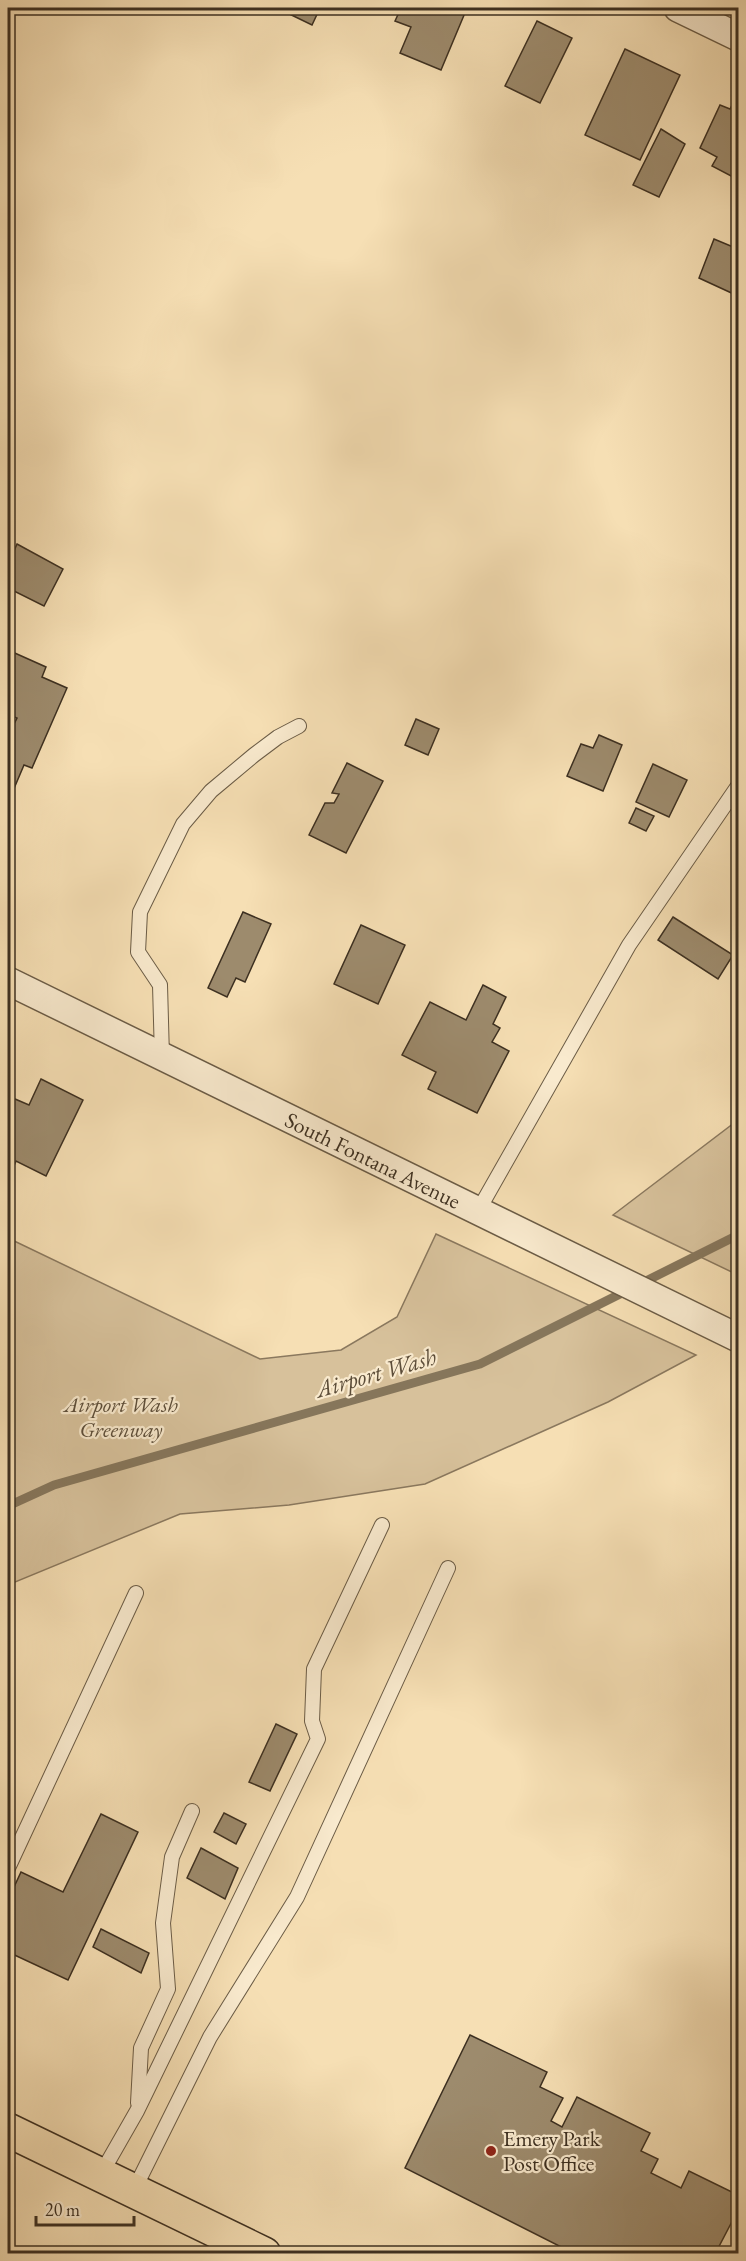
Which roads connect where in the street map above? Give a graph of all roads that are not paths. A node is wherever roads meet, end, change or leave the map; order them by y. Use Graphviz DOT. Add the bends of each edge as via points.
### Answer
graph roads {
  1 [pos="678,8"];
  2 [pos="738,37"];
  3 [pos="299,726"];
  4 [pos="738,786"];
  5 [pos="8,981"];
  6 [pos="162,1057"];
  7 [pos="478,1211"];
  8 [pos="738,1338"];
  9 [pos="382,1525"];
  10 [pos="448,1568"];
  11 [pos="136,1593"];
  12 [pos="192,1811"];
  13 [pos="8,1868"];
  14 [pos="137,2111"];
  15 [pos="8,2130"];
  16 [pos="101,2174"];
  17 [pos="134,2190"];
  18 [pos="264,2253"];
  1 -- 2 [label="street"];
  3 -- 6 [label="lane" via="254,755 210,791 183,824 140,912 138,952 160,985"];
  4 -- 7 [label="lane" via="629,945"];
  5 -- 6 [label="street, South Fontana Avenue"];
  6 -- 7 [label="street, South Fontana Avenue"];
  7 -- 8 [label="street, South Fontana Avenue"];
  9 -- 14 [label="lane" via="314,1669 312,1721 318,1739"];
  10 -- 17 [label="lane" via="297,1897 210,2037"];
  11 -- 13 [label="lane"];
  12 -- 14 [label="lane" via="172,1857 163,1923 168,1989 141,2048"];
  14 -- 16 [label="lane"];
  15 -- 16 [label="main road"];
  16 -- 17 [label="main road"];
  17 -- 18 [label="main road"];
}
